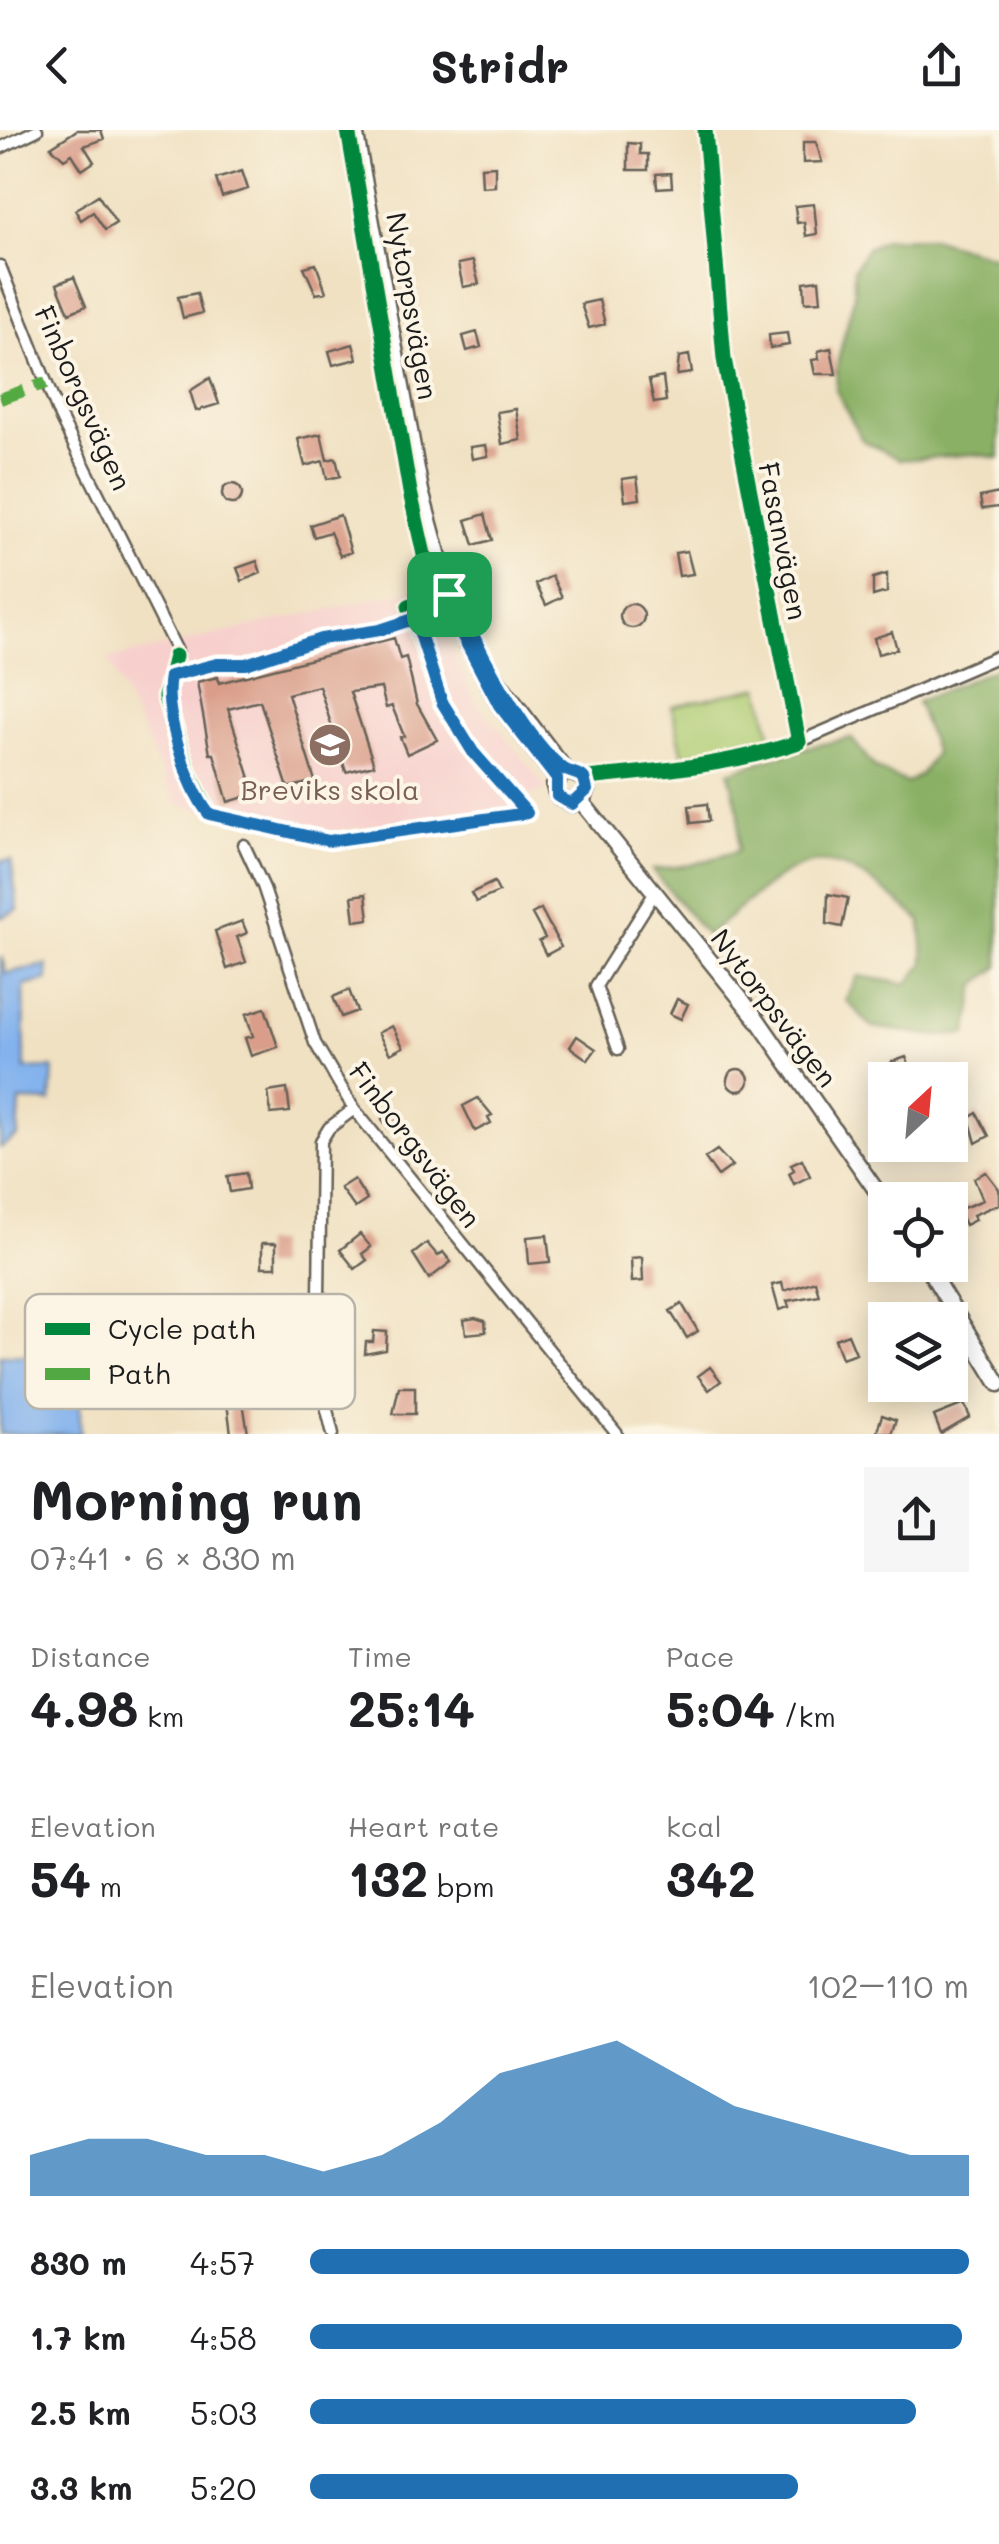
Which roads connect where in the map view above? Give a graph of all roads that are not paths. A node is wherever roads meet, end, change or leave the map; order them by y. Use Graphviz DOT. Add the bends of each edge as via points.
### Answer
graph roads {
  1 [pos="38,130"];
  2 [pos="355,130"];
  3 [pos="705,130"];
  4 [pos="0,148"];
  5 [pos="0,266"];
  6 [pos="449,594"];
  7 [pos="441,610"];
  8 [pos="459,618"];
  9 [pos="321,639"];
  10 [pos="175,656"];
  11 [pos="999,656"];
  12 [pos="799,742"];
  13 [pos="562,775"];
  14 [pos="584,778"];
  15 [pos="581,800"];
  16 [pos="244,844"];
  17 [pos="654,894"];
  18 [pos="618,1050"];
  19 [pos="354,1109"];
  20 [pos="870,1182"];
  21 [pos="936,1282"];
  22 [pos="319,1294"];
  23 [pos="999,1384"];
  24 [pos="327,1409"];
  25 [pos="333,1434"];
  26 [pos="617,1434"];
  1 -- 4 [label="street"];
  2 -- 6 [label="street, Nytorpsvägen" via="420,491"];
  3 -- 12 [label="street, Fasanvägen" via="724,359"];
  5 -- 10 [label="street, Finborgsvägen" via="60,417 155,602"];
  6 -- 7 [label="street"];
  6 -- 8 [label="street, Nytorpsvägen" via="465,598 468,608"];
  7 -- 8 [label="street"];
  7 -- 9 [label="street" via="380,630"];
  8 -- 13 [label="street" via="488,689"];
  11 -- 12 [label="street"];
  12 -- 14 [label="street" via="688,770"];
  13 -- 14 [label="street"];
  13 -- 15 [label="street" via="554,792 561,801"];
  14 -- 15 [label="street"];
  15 -- 17 [label="street, Nytorpsvägen"];
  16 -- 19 [label="street, Finborgsvägen" via="315,1042"];
  17 -- 18 [label="street" via="596,986"];
  17 -- 20 [label="street, Nytorpsvägen" via="757,1019"];
  19 -- 22 [label="street" via="321,1141"];
  19 -- 26 [label="street, Finborgsvägen"];
  21 -- 23 [label="street"];
  24 -- 25 [label="street"];
}
